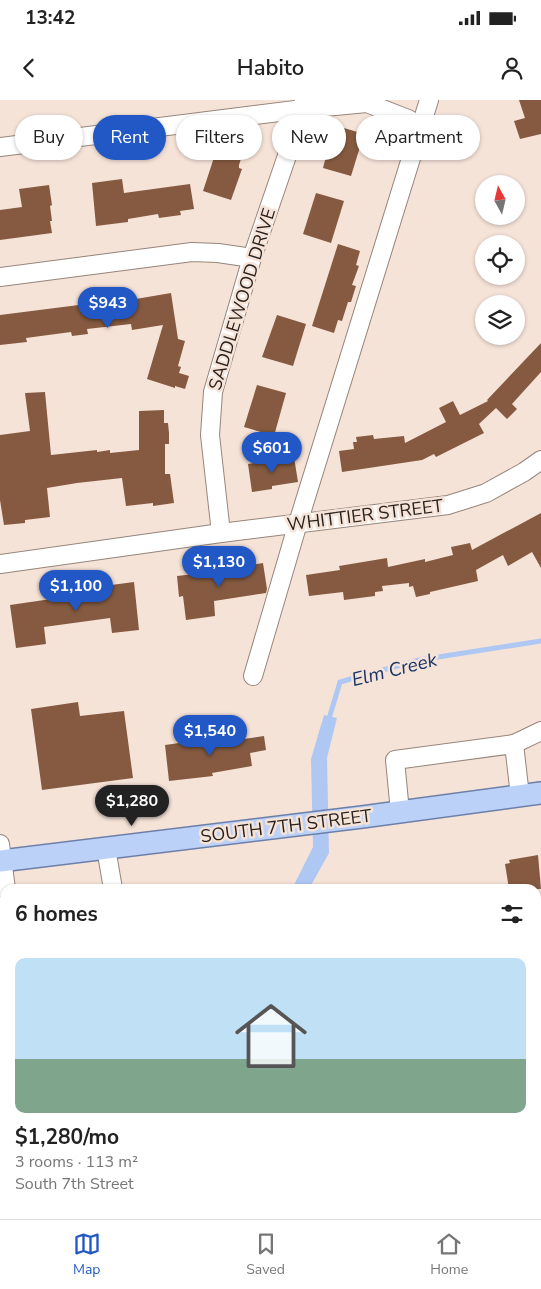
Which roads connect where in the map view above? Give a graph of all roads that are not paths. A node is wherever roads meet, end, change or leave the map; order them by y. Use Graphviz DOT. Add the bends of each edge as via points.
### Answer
graph roads {
  1 [pos="429,100"];
  2 [pos="303,105"];
  3 [pos="398,115"];
  4 [pos="425,115"];
  5 [pos="0,147"];
  6 [pos="411,160"];
  7 [pos="252,258"];
  8 [pos="0,277"];
  9 [pos="541,460"];
  10 [pos="298,524"];
  11 [pos="222,533"];
  12 [pos="0,564"];
  13 [pos="253,676"];
  14 [pos="541,731"];
  15 [pos="514,744"];
  16 [pos="541,793"];
  17 [pos="520,796"];
  18 [pos="400,812"];
  19 [pos="106,848"];
  20 [pos="1,855"];
  21 [pos="5,884"];
  22 [pos="112,884"];
  1 -- 4 [label="street"];
  2 -- 3 [label="street" via="367,103"];
  2 -- 5 [label="street"];
  2 -- 7 [label="street, SADDLEWOOD DRIVE"];
  6 -- 10 [label="street"];
  7 -- 8 [label="street" via="192,252"];
  7 -- 11 [label="street, SADDLEWOOD DRIVE" via="213,392 210,435"];
  9 -- 10 [label="street, WHITTIER STREET" via="486,493 448,505"];
  10 -- 11 [label="street, WHITTIER STREET"];
  10 -- 13 [label="street"];
  11 -- 12 [label="street, WHITTIER STREET"];
  14 -- 15 [label="street"];
  15 -- 17 [label="street"];
  15 -- 18 [label="street" via="395,760"];
  16 -- 17 [label="main road, SOUTH 7TH STREET"];
  17 -- 18 [label="main road, SOUTH 7TH STREET"];
  18 -- 19 [label="main road, SOUTH 7TH STREET"];
  19 -- 20 [label="main road, SOUTH 7TH STREET"];
  19 -- 22 [label="street"];
  20 -- 21 [label="street"];
}
